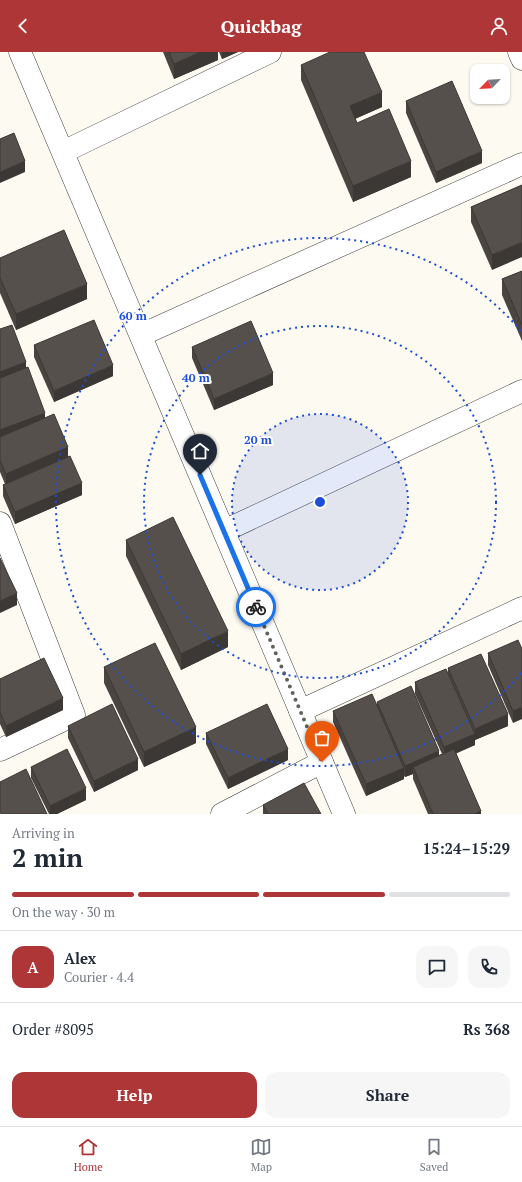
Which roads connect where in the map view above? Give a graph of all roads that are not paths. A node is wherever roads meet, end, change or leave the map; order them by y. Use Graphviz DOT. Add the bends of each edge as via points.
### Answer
graph roads {
  1 [pos="20,52"];
  2 [pos="270,52"];
  3 [pos="519,52"];
  4 [pos="522,59"];
  5 [pos="63,152"];
  6 [pos="522,164"];
  7 [pos="140,335"];
  8 [pos="522,391"];
  9 [pos="0,523"];
  10 [pos="224,531"];
  11 [pos="522,608"];
  12 [pos="300,711"];
  13 [pos="0,750"];
  14 [pos="322,762"];
  15 [pos="222,814"];
  16 [pos="344,814"];
  1 -- 5 [label="street"];
  2 -- 5 [label="street"];
  3 -- 4 [label="street"];
  5 -- 7 [label="street"];
  6 -- 7 [label="street"];
  7 -- 10 [label="street"];
  8 -- 10 [label="street"];
  9 -- 13 [label="street" via="74,715"];
  10 -- 12 [label="street"];
  11 -- 12 [label="street"];
  12 -- 14 [label="street"];
  14 -- 15 [label="street"];
  14 -- 16 [label="street"];
}
